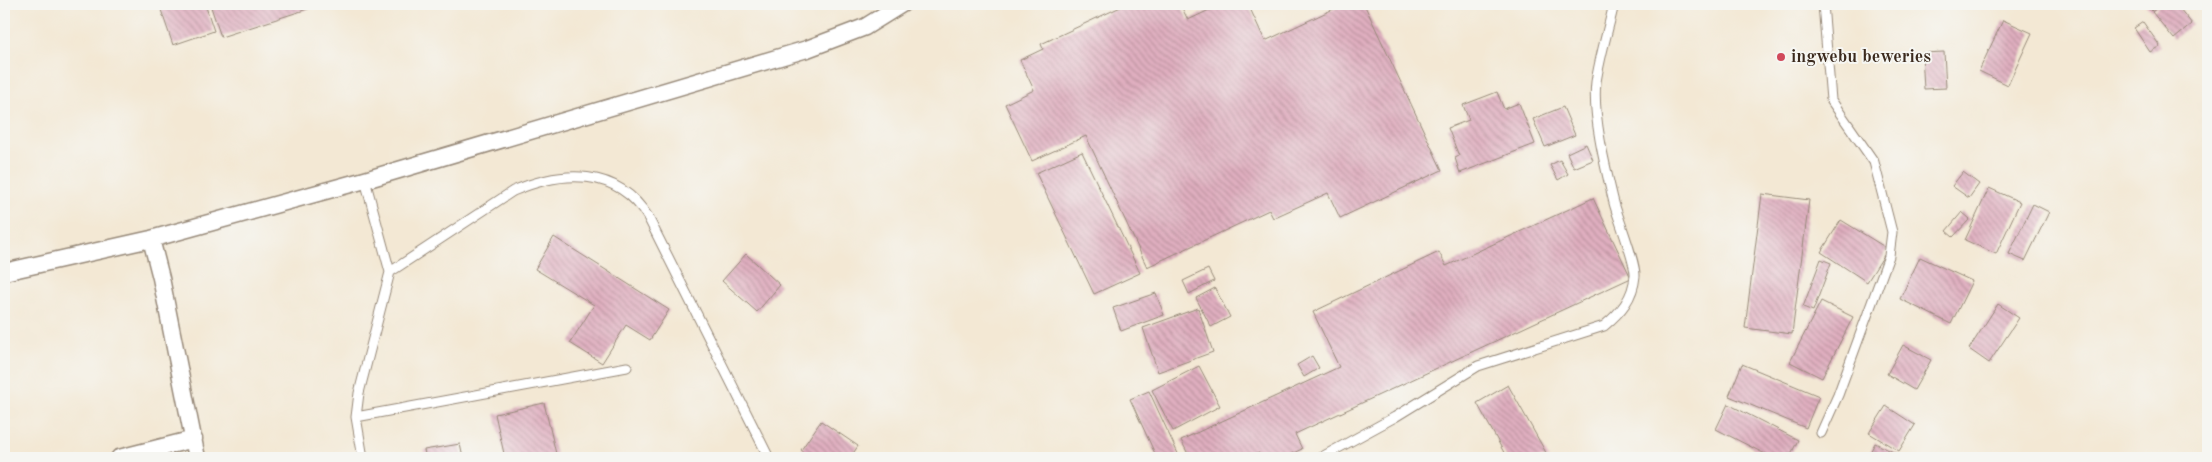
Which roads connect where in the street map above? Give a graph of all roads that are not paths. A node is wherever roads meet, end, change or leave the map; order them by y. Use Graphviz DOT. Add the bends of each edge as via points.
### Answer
graph roads {
  1 [pos="902,4"];
  2 [pos="1614,4"];
  3 [pos="1823,4"];
  4 [pos="365,180"];
  5 [pos="151,239"];
  6 [pos="4,272"];
  7 [pos="390,272"];
  8 [pos="626,367"];
  9 [pos="356,417"];
  10 [pos="1821,433"];
  11 [pos="194,439"];
  12 [pos="119,458"];
  13 [pos="197,458"];
  14 [pos="363,458"];
  15 [pos="768,458"];
  16 [pos="1320,458"];
  1 -- 4 [label="street" via="866,27 807,49"];
  2 -- 16 [label="lane" via="1596,83 1597,108 1604,162 1636,274 1626,304 1604,326 1478,366 1396,417"];
  3 -- 10 [label="lane" via="1831,100 1874,162 1892,232 1889,256"];
  4 -- 5 [label="street"];
  4 -- 7 [label="lane"];
  5 -- 6 [label="street"];
  5 -- 11 [label="street"];
  7 -- 9 [label="lane" via="359,393"];
  7 -- 15 [label="lane" via="513,190 556,177 595,178 609,184 640,204 648,217"];
  8 -- 9 [label="lane"];
  9 -- 14 [label="lane"];
  11 -- 12 [label="street"];
  11 -- 13 [label="street"];
}
